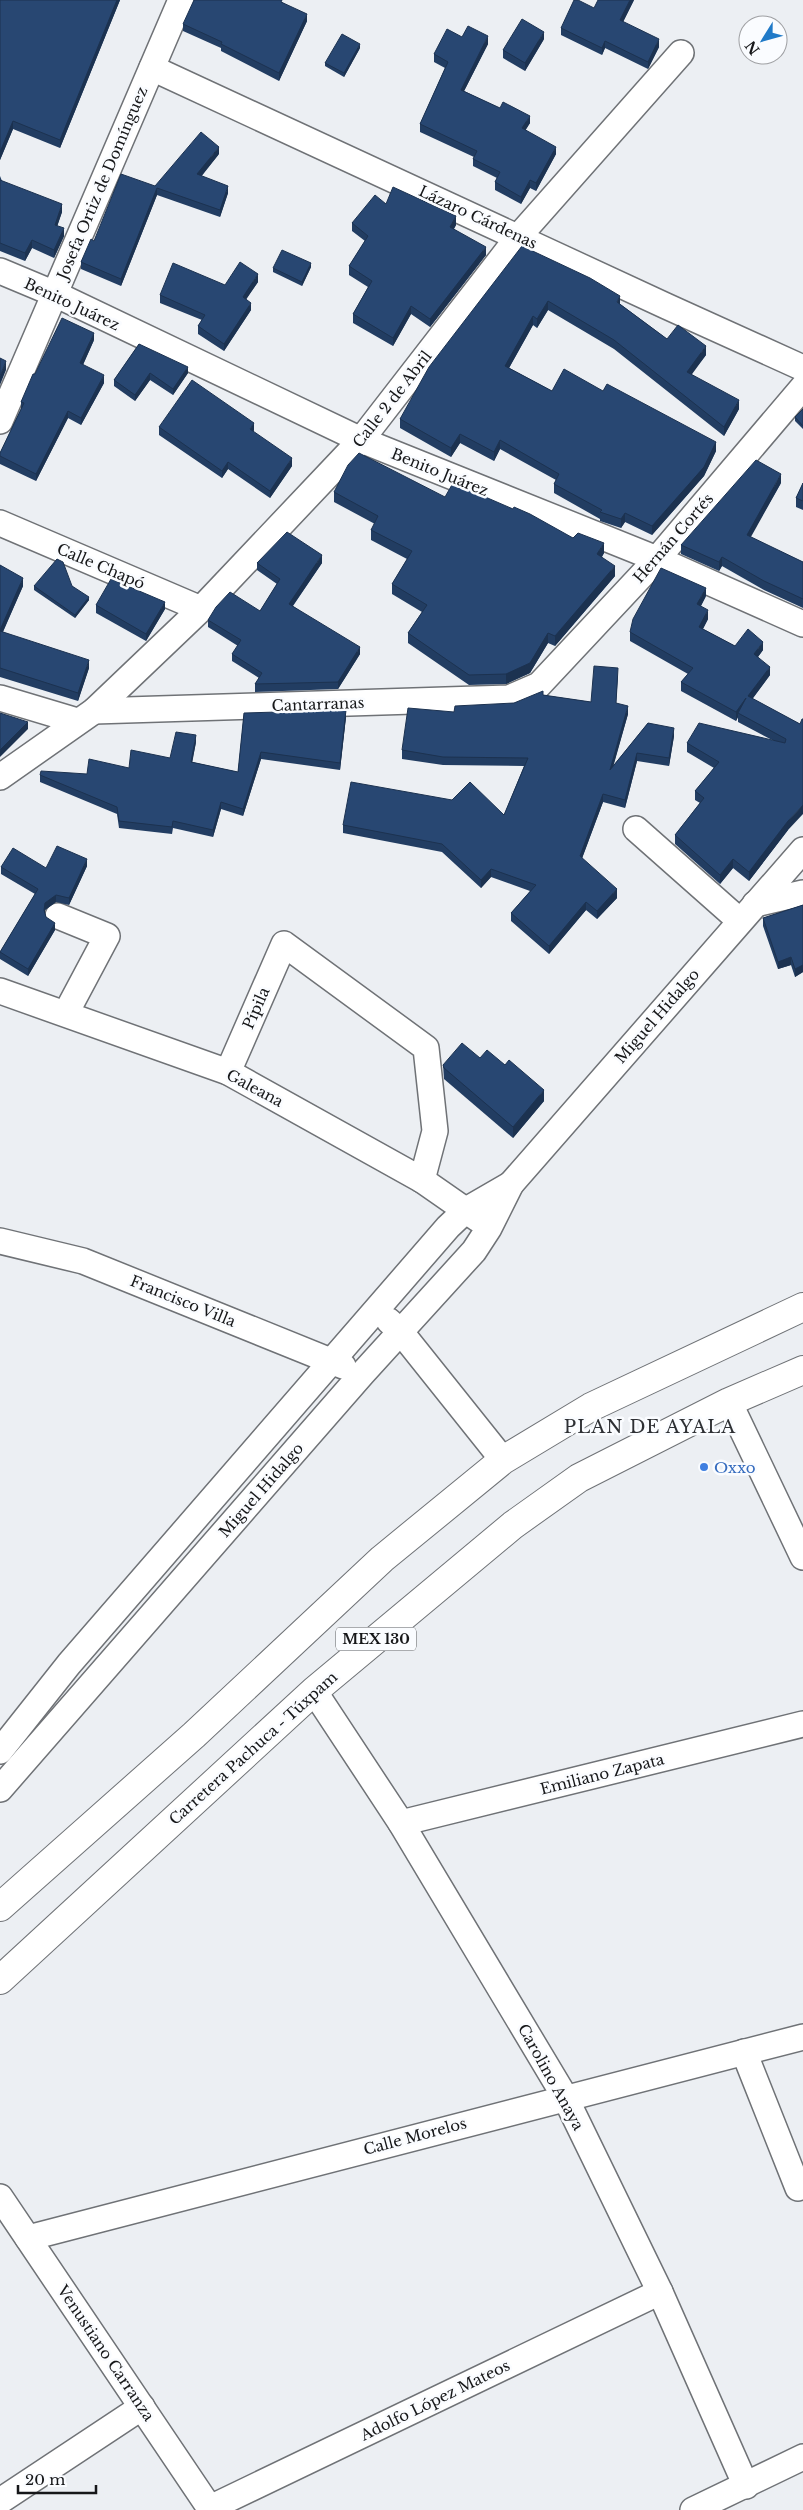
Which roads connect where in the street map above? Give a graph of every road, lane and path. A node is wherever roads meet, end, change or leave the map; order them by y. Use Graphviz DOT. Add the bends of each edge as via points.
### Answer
graph roads {
  1 [pos="181,0"];
  2 [pos="681,53"];
  3 [pos="152,68"];
  4 [pos="519,236"];
  5 [pos="0,272"];
  6 [pos="55,294"];
  7 [pos="803,368"];
  8 [pos="803,387"];
  9 [pos="0,421"];
  10 [pos="361,440"];
  11 [pos="0,523"];
  12 [pos="657,559"];
  13 [pos="201,609"];
  14 [pos="803,624"];
  15 [pos="539,685"];
  16 [pos="0,698"];
  17 [pos="85,716"];
  18 [pos="0,777"];
  19 [pos="636,829"];
  20 [pos="803,850"];
  21 [pos="803,892"];
  22 [pos="747,912"];
  23 [pos="58,916"];
  24 [pos="0,991"];
  25 [pos="66,1013"];
  26 [pos="228,1072"];
  27 [pos="422,1180"];
  28 [pos="511,1184"];
  29 [pos="466,1210"];
  30 [pos="489,1228"];
  31 [pos="0,1241"];
  32 [pos="803,1307"];
  33 [pos="375,1309"];
  34 [pos="400,1331"];
  35 [pos="330,1360"];
  36 [pos="803,1370"];
  37 [pos="362,1374"];
  38 [pos="730,1402"];
  39 [pos="503,1460"];
  40 [pos="803,1557"];
  41 [pos="94,1636"];
  42 [pos="116,1656"];
  43 [pos="314,1691"];
  44 [pos="803,1724"];
  45 [pos="0,1751"];
  46 [pos="0,1790"];
  47 [pos="401,1823"];
  48 [pos="0,1906"];
  49 [pos="0,1980"];
  50 [pos="803,2037"];
  51 [pos="744,2052"];
  52 [pos="565,2097"];
  53 [pos="798,2188"];
  54 [pos="0,2197"];
  55 [pos="28,2238"];
  56 [pos="660,2292"];
  57 [pos="142,2407"];
  58 [pos="803,2457"];
  59 [pos="737,2497"];
  60 [pos="0,2501"];
  61 [pos="211,2509"];
  62 [pos="693,2510"];
  1 -- 3 [label="street, Josefa Ortiz de Domínguez"];
  2 -- 4 [label="street, Calle 2 de Abril"];
  3 -- 4 [label="street, Lázaro Cárdenas"];
  3 -- 6 [label="street, Josefa Ortiz de Domínguez"];
  4 -- 7 [label="street, Lázaro Cárdenas"];
  4 -- 10 [label="street, Calle 2 de Abril"];
  5 -- 6 [label="street, Benito Juárez"];
  6 -- 9 [label="street, Josefa Ortiz de Domínguez"];
  6 -- 10 [label="street, Benito Juárez"];
  8 -- 12 [label="street, Hernán Cortés"];
  10 -- 12 [label="street, Benito Juárez"];
  10 -- 13 [label="street, Calle 2 de Abril"];
  11 -- 13 [label="street, Calle Chapó"];
  12 -- 14 [label="street, Benito Juárez"];
  12 -- 15 [label="street, Hernán Cortés"];
  13 -- 17 [label="street, Calle 2 de Abril"];
  15 -- 17 [label="street, Cantarranas" via="509,698"];
  16 -- 17 [label="street, Cantarranas"];
  17 -- 18 [label="street, Calle 2 de Abril"];
  19 -- 22 [label="street"];
  20 -- 22 [label="street, Miguel Hidalgo"];
  21 -- 22 [label="street"];
  22 -- 28 [label="street, Miguel Hidalgo"];
  23 -- 25 [label="street" via="107,936"];
  24 -- 25 [label="street, Galeana"];
  25 -- 26 [label="street, Galeana"];
  26 -- 27 [label="street, Galeana"];
  26 -- 27 [label="street, Pípila" via="284,944 426,1048 435,1131"];
  27 -- 29 [label="street, Galeana"];
  28 -- 29 [label="street, Miguel Hidalgo"];
  28 -- 30 [label="street, Miguel Hidalgo"];
  29 -- 30 [label="street, Galeana"];
  29 -- 33 [label="street, Miguel Hidalgo"];
  30 -- 34 [label="street, Miguel Hidalgo" via="474,1251"];
  31 -- 35 [label="street, Francisco Villa" via="83,1261"];
  32 -- 39 [label="main road, MEX 130" via="591,1407"];
  33 -- 34 [label="street"];
  33 -- 35 [label="street, Miguel Hidalgo"];
  34 -- 37 [label="street, Miguel Hidalgo"];
  34 -- 39 [label="street"];
  35 -- 37 [label="street, Francisco Villa"];
  35 -- 41 [label="street, Miguel Hidalgo"];
  36 -- 38 [label="main road, Carretera Pachuca - Túxpam / MEX 130"];
  37 -- 42 [label="street, Miguel Hidalgo"];
  38 -- 40 [label="street"];
  38 -- 43 [label="main road, Carretera Pachuca - Túxpam / MEX 130" via="579,1478 513,1525"];
  39 -- 48 [label="main road, MEX 130" via="382,1559 194,1735"];
  41 -- 42 [label="street"];
  41 -- 45 [label="street, Miguel Hidalgo"];
  42 -- 46 [label="street, Miguel Hidalgo"];
  43 -- 47 [label="street, Carolino Anaya"];
  43 -- 49 [label="main road, Carretera Pachuca - Túxpam / MEX 130"];
  44 -- 47 [label="street, Emiliano Zapata"];
  47 -- 52 [label="street, Carolino Anaya"];
  50 -- 51 [label="street, Calle Morelos"];
  51 -- 52 [label="street, Calle Morelos"];
  51 -- 53 [label="street"];
  52 -- 55 [label="street, Calle Morelos"];
  52 -- 56 [label="street, Carolino Anaya"];
  54 -- 55 [label="street, Venustiano Carranza"];
  55 -- 57 [label="street, Venustiano Carranza"];
  56 -- 59 [label="street, Carolino Anaya"];
  56 -- 61 [label="street, Adolfo López Mateos"];
  57 -- 60 [label="street"];
  57 -- 61 [label="street, Venustiano Carranza"];
  58 -- 59 [label="street"];
  59 -- 62 [label="street"];
}
